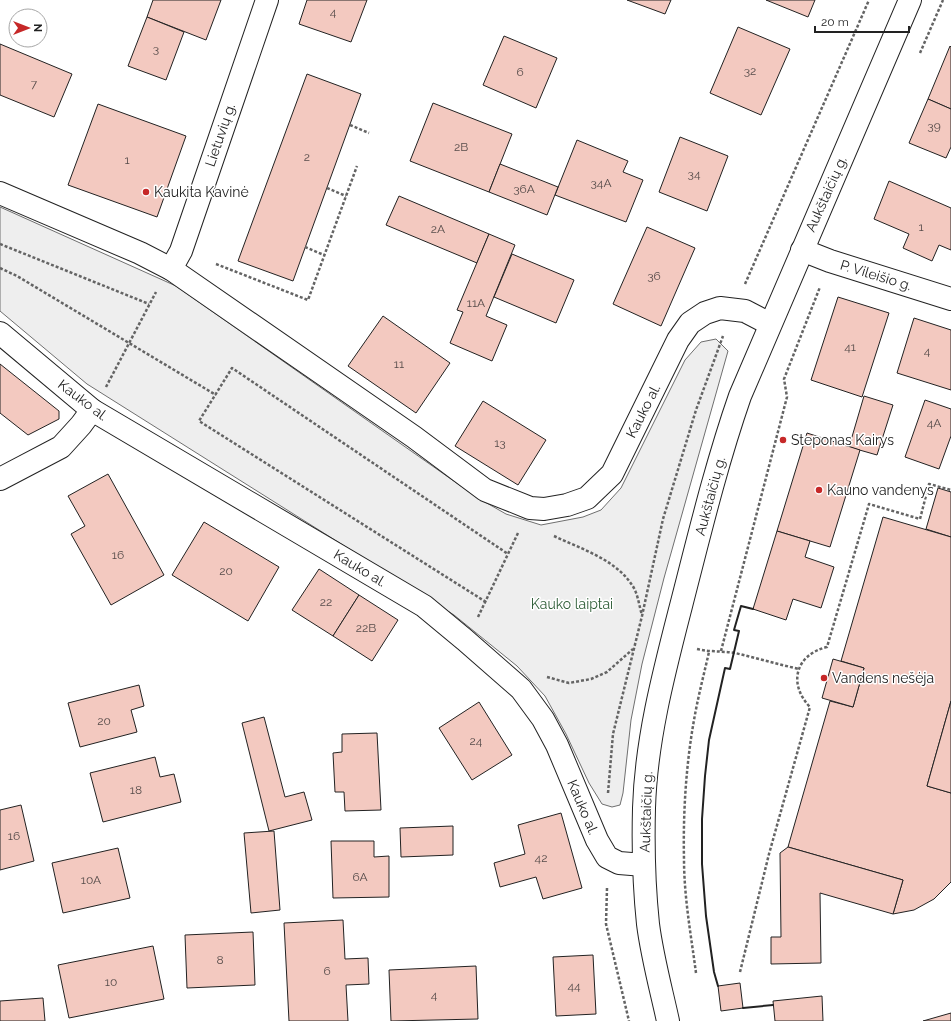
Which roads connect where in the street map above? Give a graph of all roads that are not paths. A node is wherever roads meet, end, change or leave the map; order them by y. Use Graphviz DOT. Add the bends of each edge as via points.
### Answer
graph roads {
  1 [pos="267,0"];
  2 [pos="910,0"];
  3 [pos="0,193"];
  4 [pos="802,250"];
  5 [pos="176,260"];
  6 [pos="951,299"];
  7 [pos="770,324"];
  8 [pos="0,333"];
  9 [pos="92,410"];
  10 [pos="0,479"];
  11 [pos="644,865"];
  12 [pos="668,1021"];
  1 -- 5 [label="street, Lietuvių g."];
  2 -- 4 [label="street, Aukštaičių g."];
  3 -- 5 [label="street, Kauko al." via="140,253"];
  4 -- 6 [label="street, P. Vileišio g."];
  4 -- 7 [label="street, Aukštaičių g."];
  5 -- 7 [label="street, Kauko al." via="485,490 530,508 544,509 567,505 587,498 612,474 678,340 690,324 705,313 720,308 745,311"];
  7 -- 11 [label="street, Aukštaičių g." via="724,441 658,698 644,807"];
  8 -- 9 [label="street, Kauko al."];
  9 -- 10 [label="street" via="60,447"];
  9 -- 11 [label="street, Kauko al." via="424,606 521,690 543,719 607,857 619,864"];
  11 -- 12 [label="street, Aukštaičių g." via="648,924"];
}
